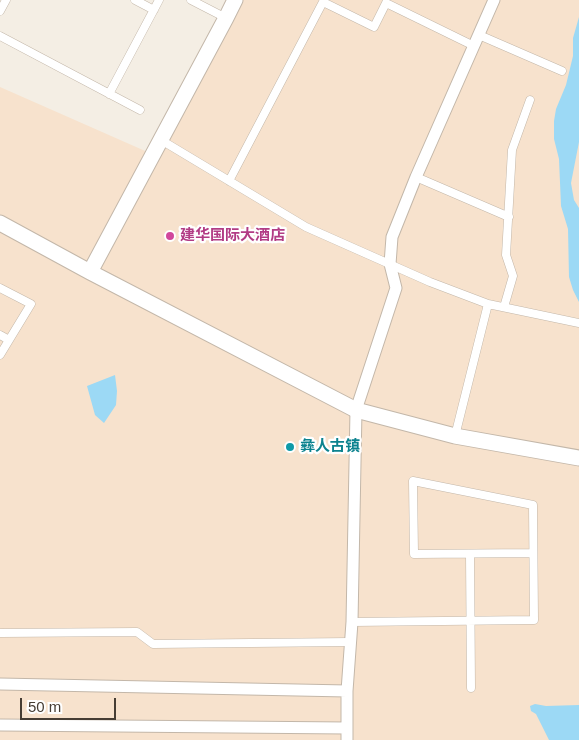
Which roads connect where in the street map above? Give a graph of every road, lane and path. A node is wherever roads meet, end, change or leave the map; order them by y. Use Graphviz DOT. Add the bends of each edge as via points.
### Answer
graph roads {
  1 [pos="6,0"];
  2 [pos="135,0"];
  3 [pos="159,0"];
  4 [pos="192,0"];
  5 [pos="235,0"];
  6 [pos="494,0"];
  7 [pos="324,1"];
  8 [pos="154,10"];
  9 [pos="0,11"];
  10 [pos="226,18"];
  11 [pos="0,36"];
  12 [pos="476,41"];
  13 [pos="562,71"];
  14 [pos="109,94"];
  15 [pos="530,100"];
  16 [pos="140,110"];
  17 [pos="161,140"];
  18 [pos="416,177"];
  19 [pos="229,181"];
  20 [pos="509,217"];
  21 [pos="0,223"];
  22 [pos="390,264"];
  23 [pos="90,272"];
  24 [pos="0,288"];
  25 [pos="488,304"];
  26 [pos="504,307"];
  27 [pos="579,323"];
  28 [pos="0,335"];
  29 [pos="9,340"];
  30 [pos="0,355"];
  31 [pos="356,410"];
  32 [pos="455,436"];
  33 [pos="579,458"];
  34 [pos="533,553"];
  35 [pos="470,554"];
  36 [pos="470,620"];
  37 [pos="352,622"];
  38 [pos="0,634"];
  39 [pos="350,642"];
  40 [pos="0,684"];
  41 [pos="471,688"];
  42 [pos="347,691"];
  43 [pos="0,725"];
  44 [pos="347,728"];
  45 [pos="347,740"];
  1 -- 9 [label="lane"];
  2 -- 8 [label="lane"];
  3 -- 8 [label="lane"];
  4 -- 10 [label="lane"];
  5 -- 10 [label="street"];
  6 -- 12 [label="street"];
  7 -- 12 [label="lane" via="374,27 386,3"];
  7 -- 19 [label="lane"];
  8 -- 14 [label="lane"];
  10 -- 17 [label="street"];
  11 -- 14 [label="lane"];
  12 -- 13 [label="lane"];
  12 -- 18 [label="street"];
  14 -- 16 [label="lane"];
  15 -- 20 [label="lane" via="512,150"];
  17 -- 19 [label="lane"];
  17 -- 23 [label="street"];
  18 -- 20 [label="lane"];
  18 -- 22 [label="street" via="392,237"];
  19 -- 22 [label="lane" via="306,227"];
  20 -- 26 [label="lane" via="506,256 513,276"];
  21 -- 23 [label="street"];
  22 -- 25 [label="lane"];
  22 -- 31 [label="street" via="396,288"];
  23 -- 31 [label="street"];
  24 -- 29 [label="lane" via="31,304"];
  25 -- 26 [label="lane"];
  25 -- 32 [label="lane"];
  26 -- 27 [label="lane"];
  28 -- 29 [label="lane"];
  29 -- 30 [label="lane"];
  31 -- 32 [label="street"];
  31 -- 37 [label="street"];
  32 -- 33 [label="street"];
  34 -- 35 [label="lane"];
  34 -- 35 [label="lane" via="533,505 413,480 414,554"];
  34 -- 36 [label="lane" via="534,620"];
  35 -- 36 [label="lane"];
  36 -- 37 [label="lane"];
  36 -- 41 [label="lane"];
  37 -- 39 [label="street"];
  38 -- 39 [label="lane" via="137,632 153,644"];
  39 -- 42 [label="street"];
  40 -- 42 [label="street"];
  42 -- 44 [label="street"];
  43 -- 44 [label="street"];
  44 -- 45 [label="street"];
}
